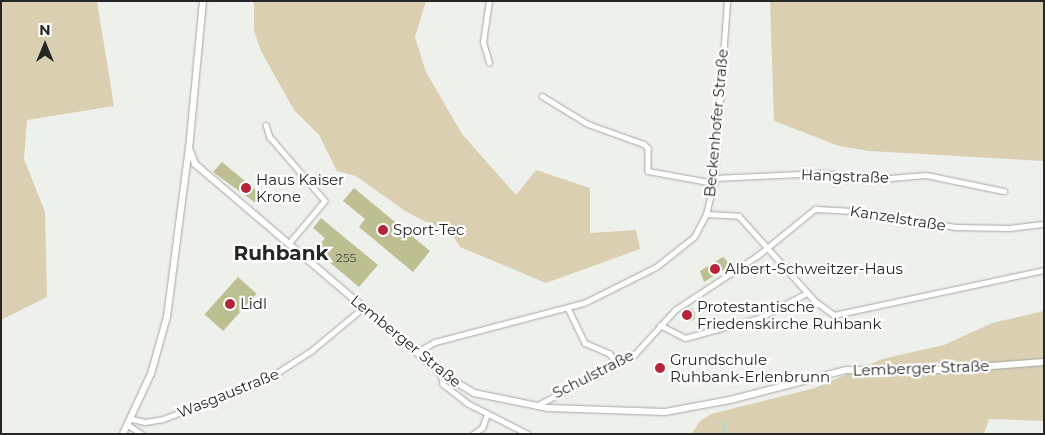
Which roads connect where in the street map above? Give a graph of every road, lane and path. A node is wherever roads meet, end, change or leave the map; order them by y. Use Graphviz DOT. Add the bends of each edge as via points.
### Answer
graph roads {
  1 [pos="203,1"];
  2 [pos="489,1"];
  3 [pos="727,1"];
  4 [pos="488,63"];
  5 [pos="542,96"];
  6 [pos="266,125"];
  7 [pos="189,148"];
  8 [pos="195,164"];
  9 [pos="186,174"];
  10 [pos="714,180"];
  11 [pos="1004,191"];
  12 [pos="706,214"];
  13 [pos="1044,224"];
  14 [pos="289,244"];
  15 [pos="767,248"];
  16 [pos="1044,270"];
  17 [pos="807,292"];
  18 [pos="364,307"];
  19 [pos="568,308"];
  20 [pos="660,325"];
  21 [pos="417,352"];
  22 [pos="1044,362"];
  23 [pos="618,364"];
  24 [pos="441,373"];
  25 [pos="536,406"];
  26 [pos="487,414"];
  27 [pos="132,419"];
  28 [pos="128,425"];
  29 [pos="123,434"];
  30 [pos="142,434"];
  31 [pos="473,434"];
  32 [pos="528,434"];
  1 -- 7 [label="main road, Lemberger Straße"];
  2 -- 4 [label="street" via="483,42"];
  3 -- 10 [label="street, Beckenhofer Straße"];
  5 -- 10 [label="street, Hangstraße" via="588,124 648,146 648,171"];
  6 -- 14 [label="street" via="270,137 325,201"];
  7 -- 8 [label="main road, Lemberger Straße"];
  7 -- 9 [label="street"];
  8 -- 9 [label="street"];
  8 -- 14 [label="main road, Lemberger Straße"];
  9 -- 27 [label="street" via="167,318 151,374"];
  10 -- 11 [label="street, Hangstraße" via="822,173 878,179 926,174"];
  10 -- 12 [label="street, Beckenhofer Straße"];
  12 -- 15 [label="street" via="737,215"];
  12 -- 19 [label="street, Beckenhofer Straße" via="694,236 666,261 622,286"];
  13 -- 15 [label="street, Kanzelstraße" via="1009,228 956,227 820,208 810,212"];
  14 -- 18 [label="main road, Lemberger Straße"];
  15 -- 17 [label="street"];
  15 -- 20 [label="street, Kanzelstraße" via="675,310"];
  16 -- 17 [label="street" via="844,315 829,313"];
  17 -- 20 [label="street" via="759,318 685,338"];
  18 -- 21 [label="main road, Lemberger Straße"];
  18 -- 27 [label="street, Wasgaustraße" via="278,375 163,419 145,422"];
  19 -- 21 [label="street, Beckenhofer Straße" via="434,342"];
  19 -- 23 [label="street" via="585,343 609,353"];
  20 -- 23 [label="street, Schulstraße" via="639,351"];
  21 -- 24 [label="main road, Lemberger Straße"];
  22 -- 25 [label="main road, Lemberger Straße" via="939,370 846,370 730,400 665,412"];
  23 -- 25 [label="street, Schulstraße"];
  24 -- 25 [label="main road, Lemberger Straße" via="479,395"];
  24 -- 26 [label="street" via="446,388"];
  26 -- 31 [label="street" via="482,428"];
  26 -- 32 [label="street"];
  27 -- 28 [label="street"];
  28 -- 29 [label="street"];
  28 -- 30 [label="street"];
}
